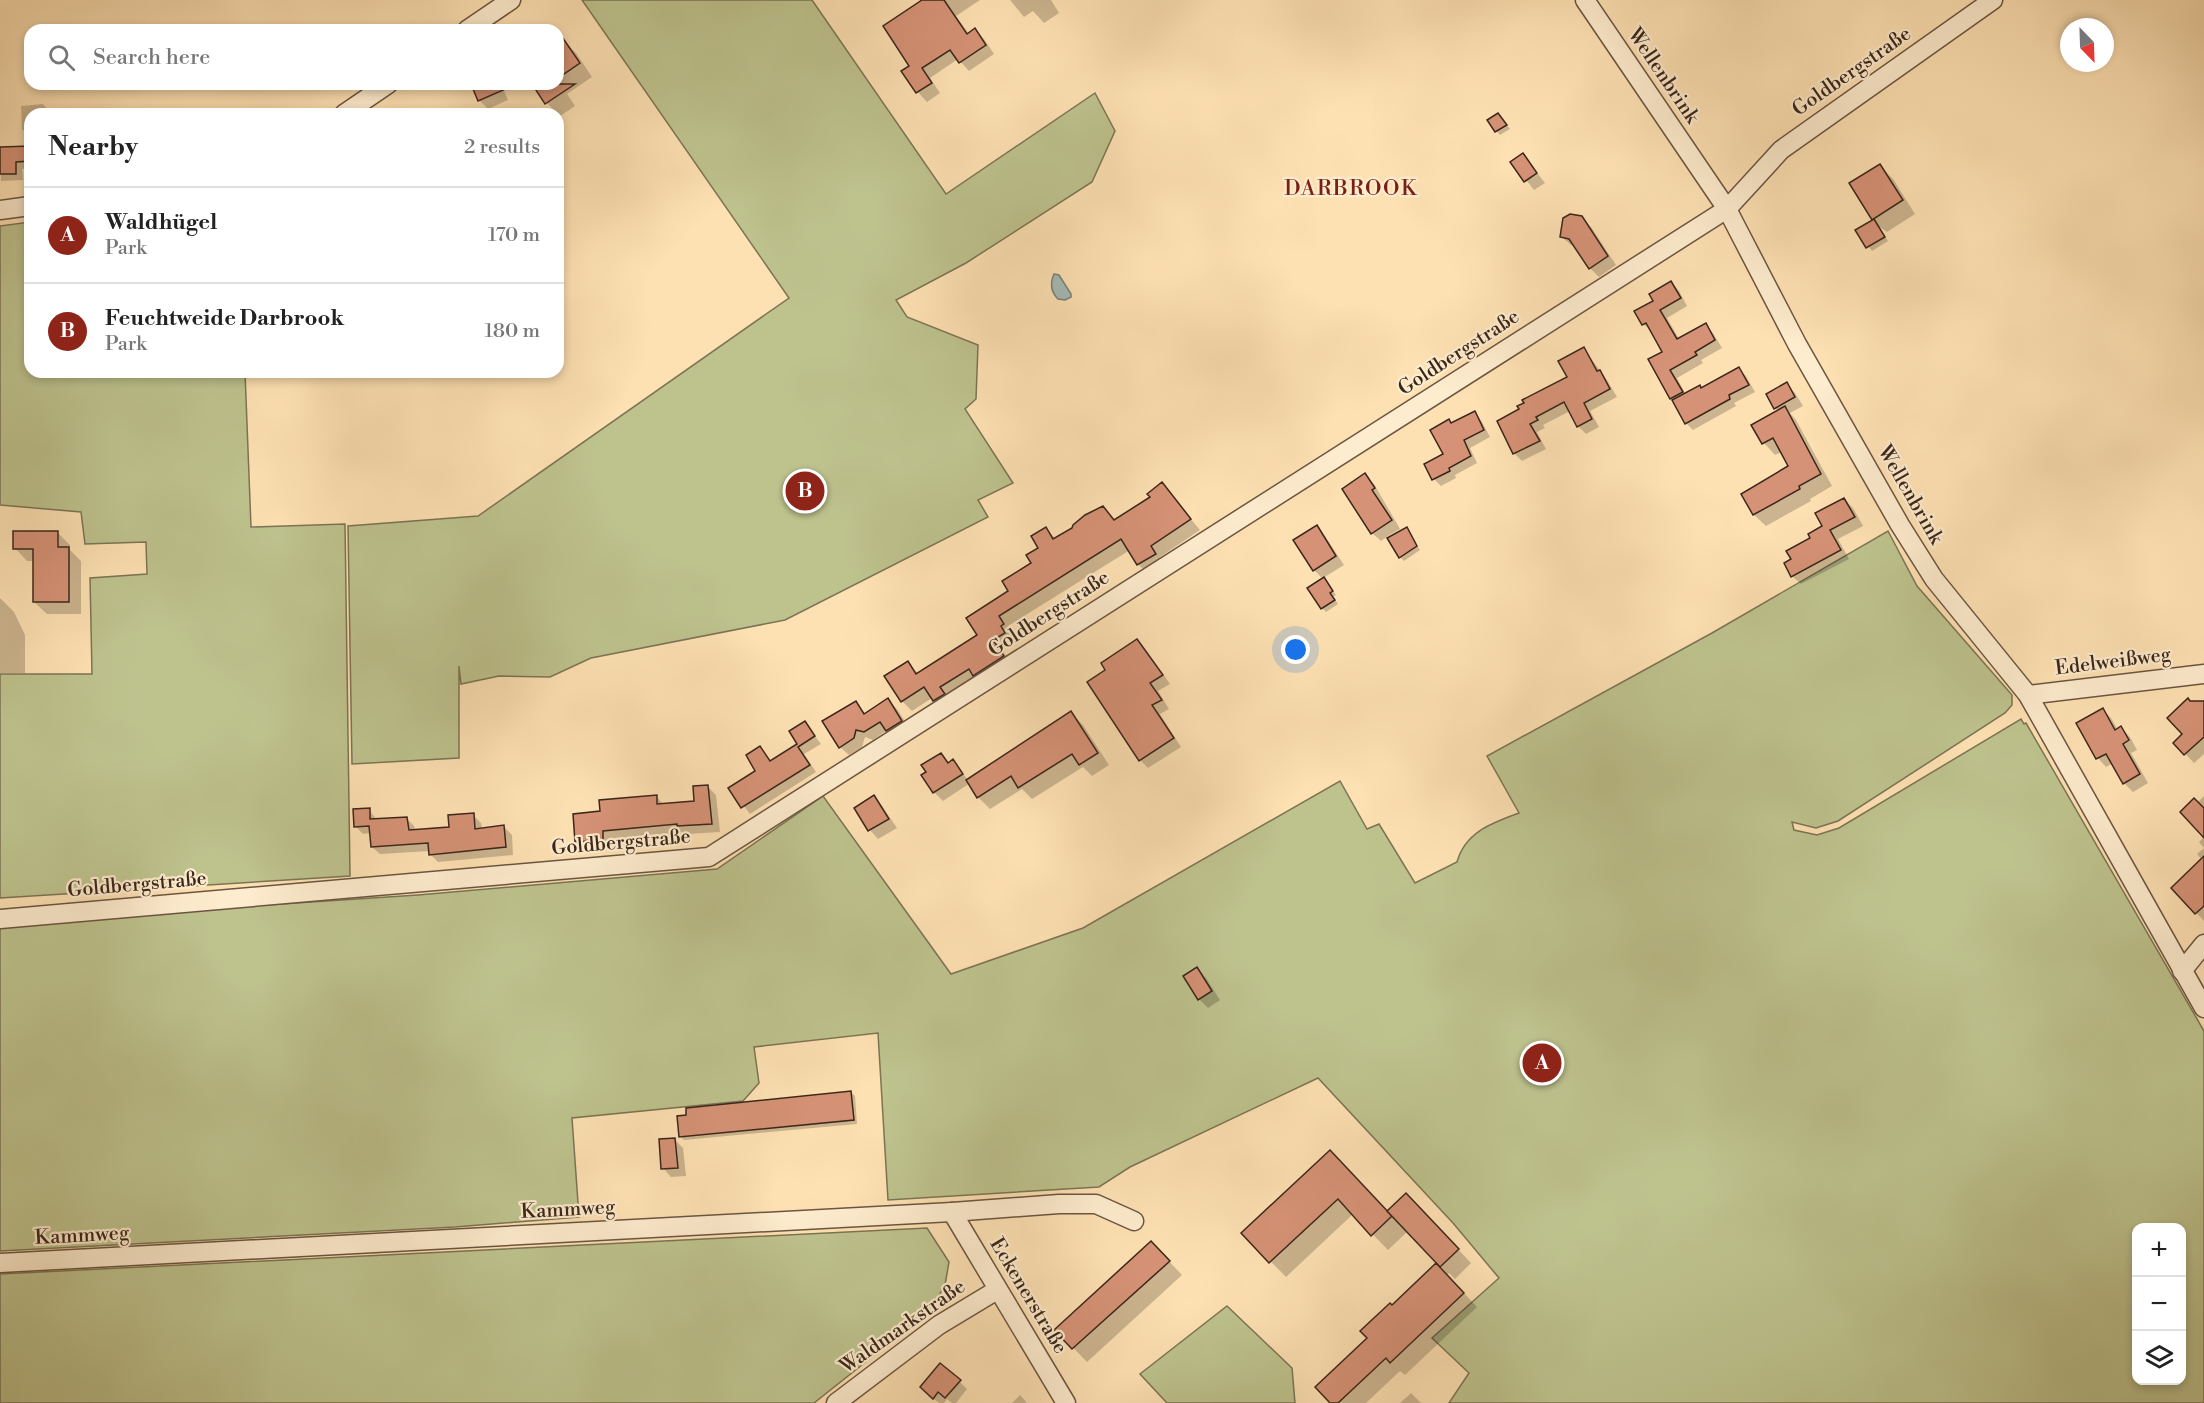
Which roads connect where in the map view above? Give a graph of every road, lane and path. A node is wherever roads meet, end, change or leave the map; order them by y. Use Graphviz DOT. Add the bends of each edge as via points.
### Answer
graph roads {
  1 [pos="511,0"];
  2 [pos="1585,0"];
  3 [pos="1993,0"];
  4 [pos="476,24"];
  5 [pos="379,90"];
  6 [pos="353,108"];
  7 [pos="24,207"];
  8 [pos="1727,209"];
  9 [pos="0,210"];
  10 [pos="2204,674"];
  11 [pos="2028,695"];
  12 [pos="0,919"];
  13 [pos="2204,944"];
  14 [pos="2182,971"];
  15 [pos="2204,1008"];
  16 [pos="952,1212"];
  17 [pos="1134,1221"];
  18 [pos="0,1263"];
  19 [pos="997,1290"];
  20 [pos="836,1403"];
  21 [pos="1066,1403"];
  1 -- 4 [label="street"];
  2 -- 8 [label="street, Wellenbrink"];
  3 -- 8 [label="street, Goldbergstraße" via="1781,150"];
  5 -- 6 [label="street"];
  7 -- 9 [label="street"];
  8 -- 11 [label="street, Wellenbrink" via="1797,344 1900,525 1934,579"];
  8 -- 12 [label="street, Goldbergstraße" via="710,857"];
  10 -- 11 [label="street, Edelweißweg"];
  11 -- 14 [label="street, Wellenbrink"];
  13 -- 14 [label="street"];
  14 -- 15 [label="street, Wellenbrink"];
  16 -- 17 [label="street, Kammweg" via="1096,1204"];
  16 -- 18 [label="street, Kammweg"];
  16 -- 19 [label="street, Eckenerstraße"];
  19 -- 20 [label="street, Waldmarkstraße" via="939,1325"];
  19 -- 21 [label="street, Eckenerstraße"];
}
